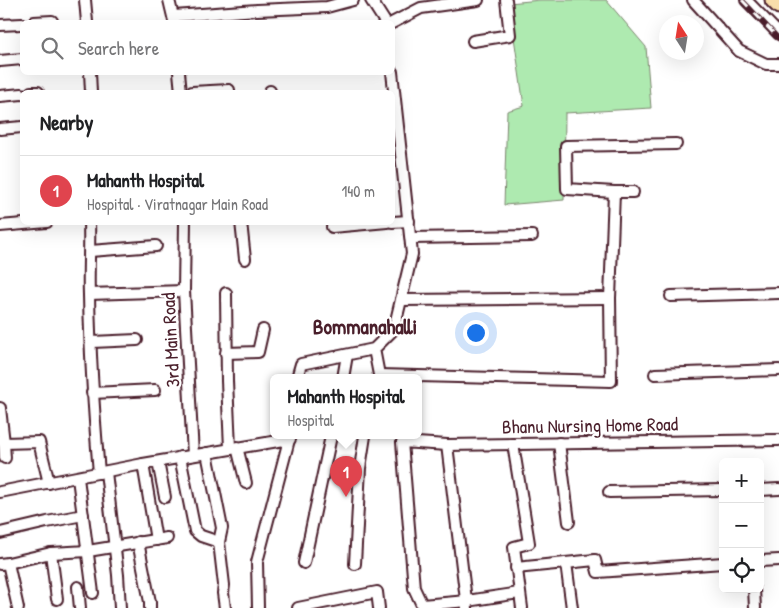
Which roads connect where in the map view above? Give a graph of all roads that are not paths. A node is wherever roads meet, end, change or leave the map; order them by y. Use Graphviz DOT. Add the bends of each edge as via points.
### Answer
graph roads {
  1 [pos="86,0"];
  2 [pos="170,0"];
  3 [pos="353,0"];
  4 [pos="371,0"];
  5 [pos="478,0"];
  6 [pos="506,0"];
  7 [pos="693,0"];
  8 [pos="746,0"];
  9 [pos="773,0"];
  10 [pos="779,6"];
  11 [pos="174,19"];
  12 [pos="87,20"];
  13 [pos="384,20"];
  14 [pos="395,21"];
  15 [pos="20,24"];
  16 [pos="0,26"];
  17 [pos="779,34"];
  18 [pos="473,41"];
  19 [pos="20,59"];
  20 [pos="0,61"];
  21 [pos="779,64"];
  22 [pos="90,75"];
  23 [pos="179,75"];
  24 [pos="392,75"];
  25 [pos="91,90"];
  26 [pos="181,90"];
  27 [pos="393,90"];
  28 [pos="20,94"];
  29 [pos="0,96"];
  30 [pos="395,123"];
  31 [pos="20,127"];
  32 [pos="0,129"];
  33 [pos="676,144"];
  34 [pos="397,157"];
  35 [pos="614,192"];
  36 [pos="633,192"];
  37 [pos="409,221"];
  38 [pos="395,222"];
  39 [pos="20,224"];
  40 [pos="89,225"];
  41 [pos="185,225"];
  42 [pos="241,225"];
  43 [pos="354,225"];
  44 [pos="0,226"];
  45 [pos="332,227"];
  46 [pos="532,236"];
  47 [pos="411,238"];
  48 [pos="156,246"];
  49 [pos="90,251"];
  50 [pos="245,259"];
  51 [pos="184,291"];
  52 [pos="226,293"];
  53 [pos="779,293"];
  54 [pos="89,294"];
  55 [pos="671,296"];
  56 [pos="610,298"];
  57 [pos="401,300"];
  58 [pos="262,330"];
  59 [pos="137,340"];
  60 [pos="92,342"];
  61 [pos="374,350"];
  62 [pos="226,353"];
  63 [pos="347,354"];
  64 [pos="779,370"];
  65 [pos="298,374"];
  66 [pos="343,374"];
  67 [pos="378,374"];
  68 [pos="655,374"];
  69 [pos="422,378"];
  70 [pos="155,390"];
  71 [pos="92,393"];
  72 [pos="0,408"];
  73 [pos="280,439"];
  74 [pos="289,439"];
  75 [pos="330,439"];
  76 [pos="365,439"];
  77 [pos="779,440"];
  78 [pos="4,443"];
  79 [pos="559,443"];
  80 [pos="513,444"];
  81 [pos="447,445"];
  82 [pos="233,448"];
  83 [pos="207,453"];
  84 [pos="193,455"];
  85 [pos="5,458"];
  86 [pos="180,458"];
  87 [pos="158,462"];
  88 [pos="143,464"];
  89 [pos="103,473"];
  90 [pos="78,478"];
  91 [pos="49,483"];
  92 [pos="246,483"];
  93 [pos="779,489"];
  94 [pos="719,490"];
  95 [pos="764,490"];
  96 [pos="0,492"];
  97 [pos="609,492"];
  98 [pos="166,497"];
  99 [pos="83,515"];
  100 [pos="569,522"];
  101 [pos="0,533"];
  102 [pos="138,542"];
  103 [pos="219,542"];
  104 [pos="115,546"];
  105 [pos="88,551"];
  106 [pos="51,553"];
  107 [pos="779,560"];
  108 [pos="764,561"];
  109 [pos="304,563"];
  110 [pos="566,563"];
  111 [pos="719,563"];
  112 [pos="4,564"];
  113 [pos="354,564"];
  114 [pos="516,568"];
  115 [pos="78,587"];
  116 [pos="519,593"];
  117 [pos="754,593"];
  118 [pos="93,594"];
  119 [pos="57,599"];
  120 [pos="467,605"];
  121 [pos="422,607"];
  122 [pos="18,608"];
  123 [pos="80,608"];
  124 [pos="120,608"];
  125 [pos="150,608"];
  126 [pos="225,608"];
  127 [pos="258,608"];
  128 [pos="298,608"];
  129 [pos="379,608"];
  130 [pos="522,608"];
  131 [pos="572,608"];
  132 [pos="755,608"];
  1 -- 12 [label="street"];
  2 -- 11 [label="street"];
  3 -- 11 [label="street" via="328,7"];
  4 -- 13 [label="street"];
  5 -- 14 [label="street" via="421,8"];
  6 -- 18 [label="street" via="510,35"];
  7 -- 21 [label="street" via="738,51 766,64"];
  8 -- 17 [label="street"];
  9 -- 10 [label="highway"];
  15 -- 16 [label="street"];
  19 -- 20 [label="street"];
  22 -- 25 [label="street"];
  23 -- 26 [label="street"];
  24 -- 27 [label="street"];
  28 -- 29 [label="street"];
  30 -- 34 [label="street"];
  31 -- 32 [label="street"];
  33 -- 35 [label="street" via="566,146 567,190"];
  34 -- 37 [label="street"];
  35 -- 36 [label="street"];
  35 -- 56 [label="street"];
  37 -- 38 [label="street"];
  37 -- 47 [label="street"];
  39 -- 44 [label="street"];
  40 -- 49 [label="street"];
  41 -- 51 [label="street, 3rd Main Road"];
  42 -- 50 [label="street"];
  43 -- 45 [label="street"];
  46 -- 47 [label="street"];
  47 -- 57 [label="street" via="412,254"];
  48 -- 49 [label="street"];
  49 -- 54 [label="street"];
  51 -- 54 [label="street"];
  51 -- 84 [label="street, 3rd Main Road"];
  52 -- 62 [label="street"];
  53 -- 55 [label="street"];
  54 -- 60 [label="street"];
  56 -- 57 [label="street"];
  56 -- 69 [label="street" via="611,381"];
  57 -- 61 [label="street" via="394,329"];
  58 -- 62 [label="street" via="258,352"];
  59 -- 60 [label="street"];
  60 -- 71 [label="street"];
  61 -- 63 [label="street"];
  61 -- 67 [label="street"];
  62 -- 82 [label="street"];
  63 -- 65 [label="street" via="301,364"];
  63 -- 66 [label="street"];
  64 -- 68 [label="street"];
  70 -- 71 [label="street"];
  71 -- 89 [label="street"];
  72 -- 78 [label="street"];
  73 -- 82 [label="street"];
  74 -- 127 [label="street" via="257,562"];
  75 -- 109 [label="street"];
  76 -- 113 [label="street"];
  77 -- 79 [label="street, Bhanu Nursing Home Road"];
  78 -- 85 [label="street"];
  78 -- 91 [label="street" via="39,442"];
  79 -- 80 [label="street, Bhanu Nursing Home Road"];
  79 -- 100 [label="street"];
  80 -- 81 [label="street, Bhanu Nursing Home Road"];
  80 -- 114 [label="street" via="529,543 514,547"];
  81 -- 120 [label="street"];
  81 -- 121 [label="street, Bhanu Nursing Home Road" via="402,442 414,588"];
  82 -- 83 [label="street"];
  82 -- 92 [label="street"];
  83 -- 84 [label="street"];
  83 -- 103 [label="street" via="222,528"];
  84 -- 86 [label="street"];
  86 -- 87 [label="street"];
  86 -- 103 [label="street" via="196,531"];
  87 -- 88 [label="street"];
  87 -- 98 [label="street"];
  88 -- 89 [label="street"];
  88 -- 102 [label="street" via="162,539"];
  89 -- 90 [label="street"];
  89 -- 104 [label="street"];
  90 -- 91 [label="street"];
  90 -- 99 [label="street"];
  91 -- 96 [label="street"];
  93 -- 95 [label="street"];
  94 -- 97 [label="street"];
  99 -- 101 [label="street"];
  99 -- 105 [label="street"];
  102 -- 104 [label="street"];
  102 -- 125 [label="street"];
  103 -- 126 [label="street"];
  104 -- 105 [label="street"];
  104 -- 124 [label="street"];
  105 -- 106 [label="street"];
  105 -- 118 [label="street"];
  106 -- 112 [label="street"];
  106 -- 119 [label="street"];
  107 -- 108 [label="street"];
  110 -- 111 [label="street" via="595,560 598,572"];
  110 -- 114 [label="street"];
  110 -- 131 [label="street"];
  112 -- 122 [label="street"];
  114 -- 116 [label="street"];
  115 -- 123 [label="street"];
  116 -- 120 [label="street"];
  116 -- 130 [label="street"];
  117 -- 132 [label="street"];
  120 -- 121 [label="street"];
  128 -- 129 [label="street" via="376,592"];
}
